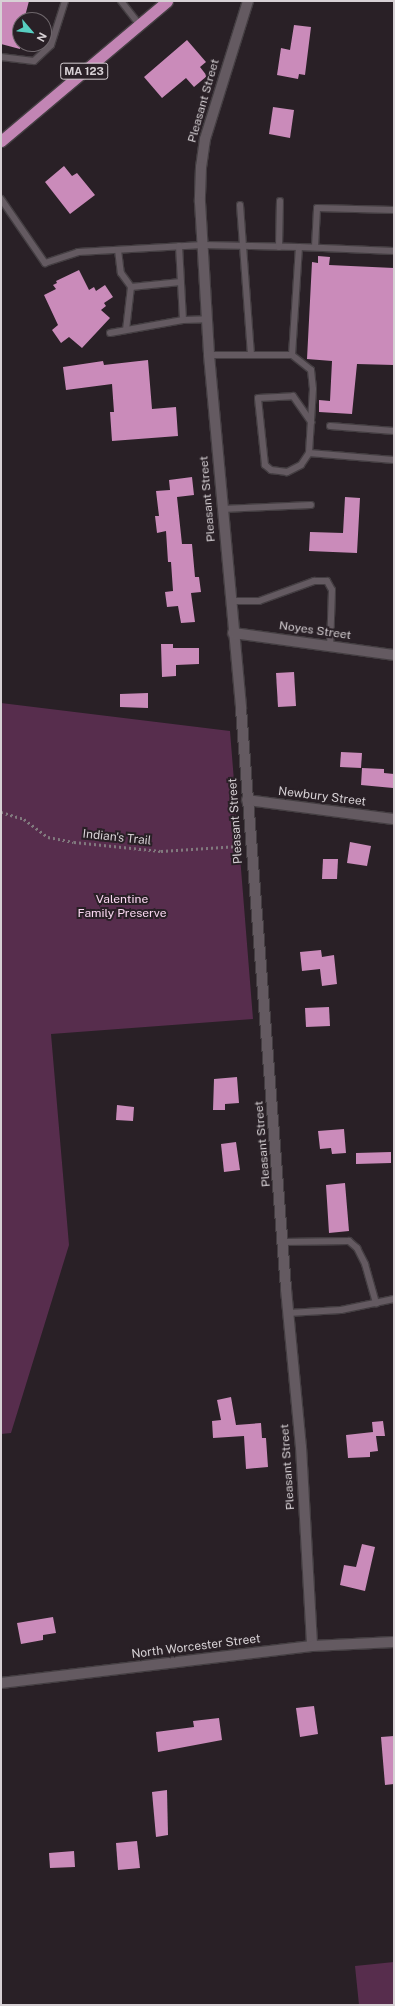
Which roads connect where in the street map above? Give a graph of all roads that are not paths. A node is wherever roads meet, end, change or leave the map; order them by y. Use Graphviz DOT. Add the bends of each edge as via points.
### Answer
graph roads {
  1 [pos="65,1"];
  2 [pos="121,1"];
  3 [pos="166,1"];
  4 [pos="248,1"];
  5 [pos="139,24"];
  6 [pos="1,57"];
  7 [pos="1,141"];
  8 [pos="1,199"];
  9 [pos="280,201"];
  10 [pos="240,205"];
  11 [pos="394,210"];
  12 [pos="203,245"];
  13 [pos="178,246"];
  14 [pos="243,246"];
  15 [pos="279,246"];
  16 [pos="299,247"];
  17 [pos="315,248"];
  18 [pos="118,250"];
  19 [pos="394,251"];
  20 [pos="181,282"];
  21 [pos="130,287"];
  22 [pos="207,319"];
  23 [pos="183,320"];
  24 [pos="126,330"];
  25 [pos="110,333"];
  26 [pos="209,355"];
  27 [pos="252,355"];
  28 [pos="292,355"];
  29 [pos="311,422"];
  30 [pos="330,426"];
  31 [pos="394,431"];
  32 [pos="308,453"];
  33 [pos="394,460"];
  34 [pos="312,506"];
  35 [pos="222,509"];
  36 [pos="230,601"];
  37 [pos="233,633"];
  38 [pos="330,646"];
  39 [pos="394,655"];
  40 [pos="247,800"];
  41 [pos="394,819"];
  42 [pos="283,1242"];
  43 [pos="394,1299"];
  44 [pos="376,1303"];
  45 [pos="288,1313"];
  46 [pos="394,1642"];
  47 [pos="312,1646"];
  48 [pos="1,1683"];
  1 -- 6 [label="lane" via="51,45 34,61"];
  2 -- 5 [label="lane"];
  3 -- 5 [label="highway, MA 123"];
  4 -- 12 [label="street, Pleasant Street" via="205,139 201,167"];
  5 -- 7 [label="highway, MA 123"];
  8 -- 18 [label="lane" via="45,263 78,252"];
  9 -- 15 [label="lane"];
  10 -- 14 [label="lane"];
  11 -- 17 [label="lane" via="317,208"];
  12 -- 13 [label="lane"];
  12 -- 14 [label="lane"];
  12 -- 22 [label="street, Pleasant Street"];
  13 -- 18 [label="lane"];
  13 -- 20 [label="lane"];
  14 -- 15 [label="lane"];
  14 -- 27 [label="lane"];
  15 -- 16 [label="lane"];
  16 -- 17 [label="lane"];
  16 -- 28 [label="lane"];
  17 -- 19 [label="lane"];
  18 -- 21 [label="lane" via="121,272"];
  20 -- 21 [label="lane"];
  20 -- 23 [label="lane"];
  21 -- 24 [label="lane"];
  22 -- 23 [label="lane"];
  22 -- 26 [label="street, Pleasant Street"];
  23 -- 24 [label="lane"];
  24 -- 25 [label="lane"];
  26 -- 27 [label="lane"];
  26 -- 35 [label="street, Pleasant Street"];
  27 -- 28 [label="lane"];
  28 -- 29 [label="lane" via="311,370"];
  29 -- 32 [label="lane"];
  29 -- 32 [label="lane" via="293,396 258,398 265,465 271,470 287,472 301,465"];
  30 -- 31 [label="lane"];
  32 -- 33 [label="lane"];
  34 -- 35 [label="lane"];
  35 -- 36 [label="street, Pleasant Street"];
  36 -- 37 [label="street, Pleasant Street"];
  36 -- 38 [label="lane" via="259,601 314,581 327,581 332,590"];
  37 -- 38 [label="street, Noyes Street"];
  37 -- 40 [label="street, Pleasant Street"];
  38 -- 39 [label="street, Noyes Street"];
  40 -- 41 [label="street, Newbury Street"];
  40 -- 42 [label="street, Pleasant Street"];
  42 -- 44 [label="lane" via="349,1240 358,1248"];
  42 -- 45 [label="street, Pleasant Street"];
  43 -- 44 [label="lane"];
  44 -- 45 [label="lane" via="341,1310"];
  45 -- 47 [label="street, Pleasant Street" via="301,1447"];
  46 -- 47 [label="street, North Worcester Street"];
  47 -- 48 [label="street, North Worcester Street"];
}
